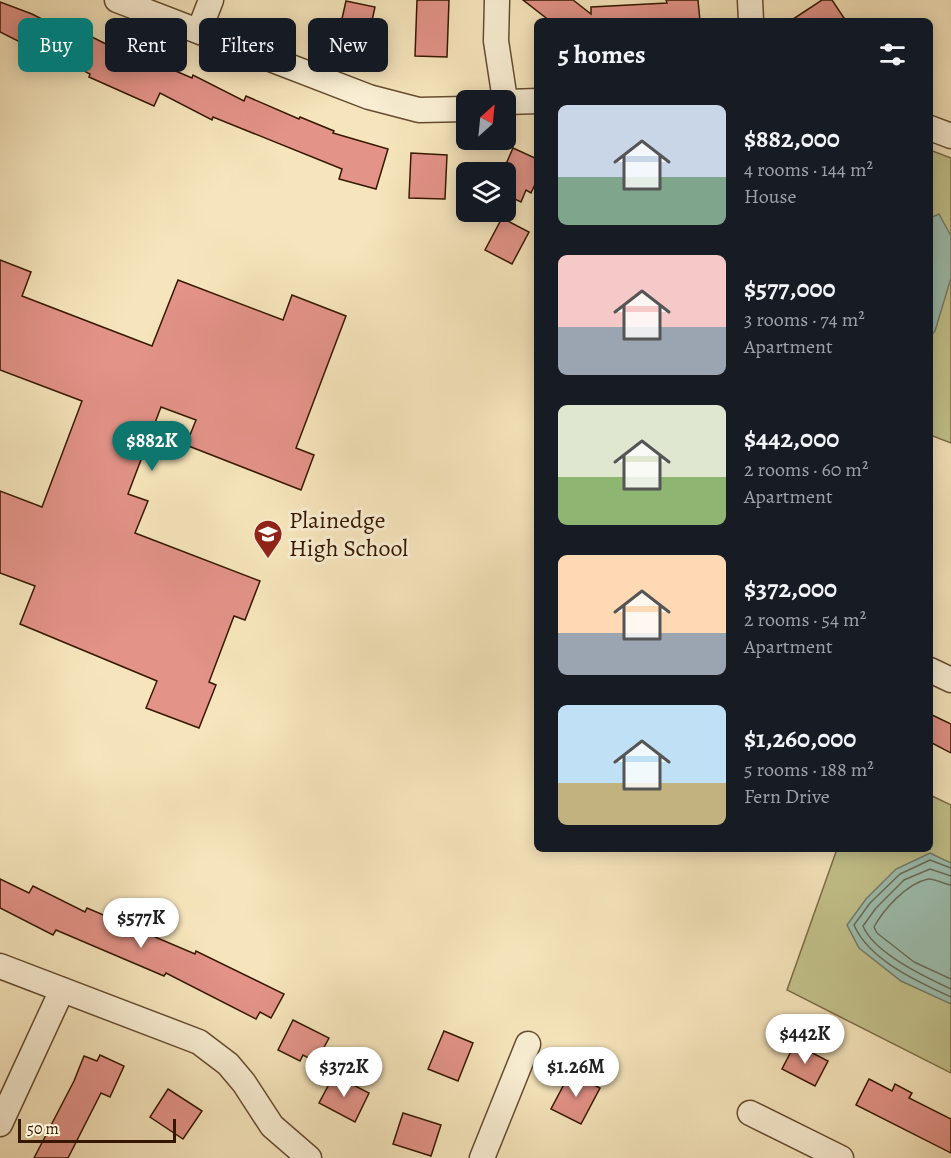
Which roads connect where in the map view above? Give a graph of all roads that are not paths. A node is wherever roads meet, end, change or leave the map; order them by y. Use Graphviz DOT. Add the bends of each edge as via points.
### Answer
graph roads {
  1 [pos="117,0"];
  2 [pos="211,0"];
  3 [pos="497,0"];
  4 [pos="750,0"];
  5 [pos="204,18"];
  6 [pos="751,18"];
  7 [pos="199,31"];
  8 [pos="296,69"];
  9 [pos="503,90"];
  10 [pos="516,101"];
  11 [pos="534,101"];
  12 [pos="456,109"];
  13 [pos="933,671"];
  14 [pos="951,680"];
  15 [pos="0,966"];
  16 [pos="62,990"];
  17 [pos="528,1044"];
  18 [pos="750,1113"];
  19 [pos="0,1124"];
  20 [pos="309,1158"];
  21 [pos="482,1158"];
  22 [pos="841,1158"];
  1 -- 7 [label="street"];
  2 -- 5 [label="street"];
  3 -- 9 [label="street" via="496,41"];
  4 -- 6 [label="street"];
  8 -- 12 [label="street" via="369,97 419,110"];
  10 -- 11 [label="street"];
  13 -- 14 [label="street"];
  15 -- 16 [label="street"];
  16 -- 19 [label="street"];
  16 -- 20 [label="street" via="199,1042 214,1052 244,1083 272,1126"];
  17 -- 21 [label="street"];
  18 -- 22 [label="street"];
}
